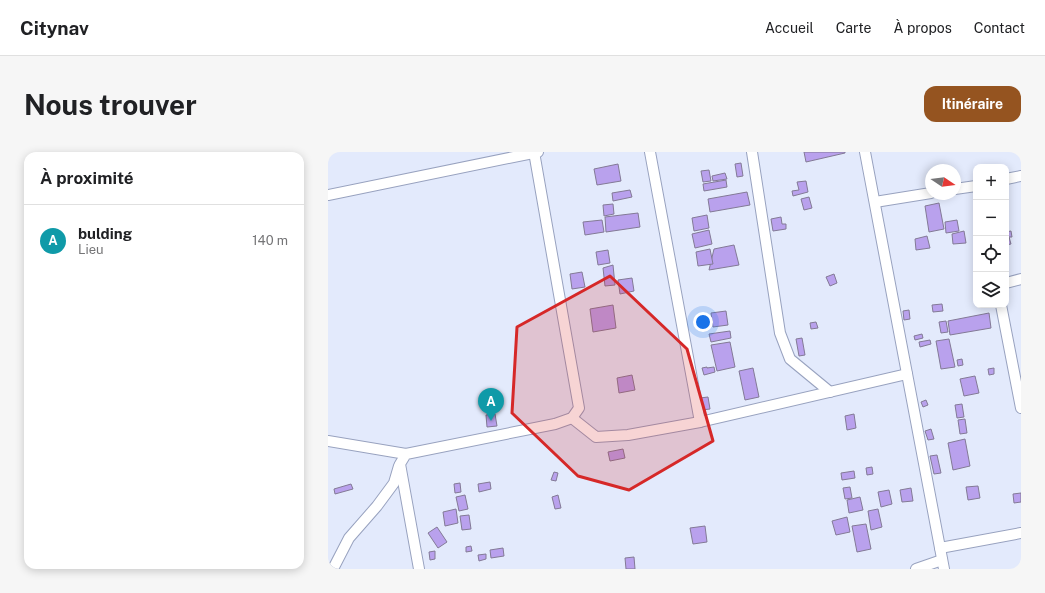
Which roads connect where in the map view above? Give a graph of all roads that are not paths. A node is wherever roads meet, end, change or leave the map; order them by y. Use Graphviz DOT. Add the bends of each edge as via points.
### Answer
graph roads {
  1 [pos="536,152"];
  2 [pos="650,152"];
  3 [pos="752,152"];
  4 [pos="865,152"];
  5 [pos="1021,176"];
  6 [pos="1009,178"];
  7 [pos="973,186"];
  8 [pos="961,188"];
  9 [pos="925,194"];
  10 [pos="328,195"];
  11 [pos="875,202"];
  12 [pos="1021,279"];
  13 [pos="1009,282"];
  14 [pos="1002,308"];
  15 [pos="907,374"];
  16 [pos="830,392"];
  17 [pos="1021,408"];
  18 [pos="572,418"];
  19 [pos="700,422"];
  20 [pos="328,441"];
  21 [pos="406,454"];
  22 [pos="400,464"];
  23 [pos="1021,533"];
  24 [pos="940,548"];
  25 [pos="943,564"];
  26 [pos="334,569"];
  27 [pos="419,569"];
  28 [pos="916,569"];
  1 -- 10 [label="street"];
  1 -- 18 [label="street" via="579,408"];
  2 -- 19 [label="street"];
  3 -- 16 [label="street" via="780,333 790,359"];
  4 -- 11 [label="street"];
  5 -- 6 [label="street"];
  7 -- 8 [label="street"];
  9 -- 11 [label="street"];
  11 -- 15 [label="street"];
  12 -- 13 [label="street"];
  14 -- 17 [label="street"];
  15 -- 16 [label="street"];
  15 -- 24 [label="street"];
  16 -- 19 [label="street"];
  18 -- 19 [label="street" via="596,437"];
  18 -- 21 [label="street" via="555,424"];
  20 -- 21 [label="street"];
  21 -- 22 [label="street"];
  22 -- 26 [label="street" via="394,483 349,538"];
  22 -- 27 [label="street"];
  23 -- 24 [label="street"];
  24 -- 25 [label="street"];
  25 -- 28 [label="street"];
}
